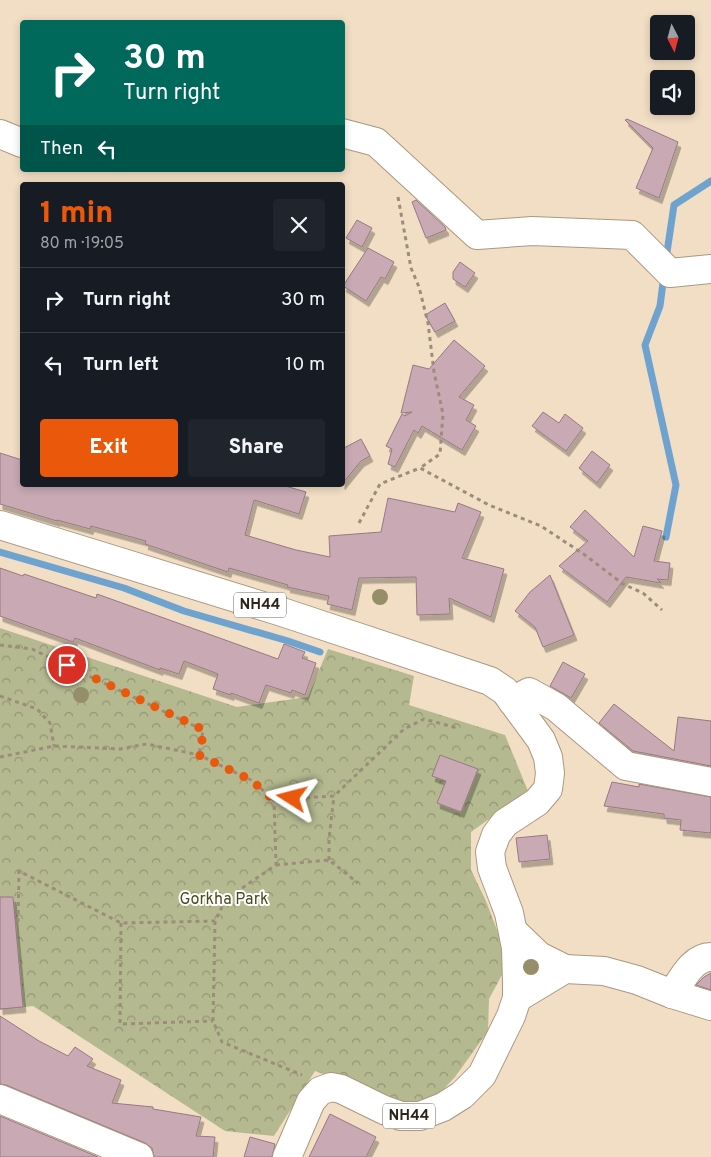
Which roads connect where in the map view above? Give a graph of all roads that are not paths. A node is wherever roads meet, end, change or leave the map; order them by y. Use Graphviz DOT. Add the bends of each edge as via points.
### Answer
graph roads {
  1 [pos="0,134"];
  2 [pos="345,134"];
  3 [pos="20,142"];
  4 [pos="711,269"];
  5 [pos="0,525"];
  6 [pos="512,701"];
  7 [pos="711,782"];
  8 [pos="513,930"];
  9 [pos="711,957"];
  10 [pos="565,969"];
  11 [pos="672,994"];
  12 [pos="517,998"];
  13 [pos="711,1006"];
  14 [pos="0,1099"];
  15 [pos="138,1157"];
  16 [pos="287,1157"];
  1 -- 3 [label="main road"];
  2 -- 4 [label="main road" via="376,142 477,235 532,231 632,235 661,264"];
  5 -- 6 [label="main road, NH44" via="282,612 490,681 505,691"];
  6 -- 7 [label="main road" via="529,692 556,708 626,766"];
  6 -- 8 [label="main road, NH44" via="541,740 550,773 548,789 537,802 505,822 496,834 490,852 492,868"];
  8 -- 10 [label="main road" via="539,956"];
  8 -- 12 [label="main road, NH44"];
  9 -- 11 [label="main road" via="692,964"];
  10 -- 11 [label="main road" via="604,971"];
  10 -- 12 [label="main road"];
  11 -- 13 [label="main road"];
  12 -- 16 [label="main road, NH44" via="482,1074 462,1095 420,1116 402,1116 341,1088 331,1087 320,1091 311,1101"];
  14 -- 15 [label="main road"];
}
